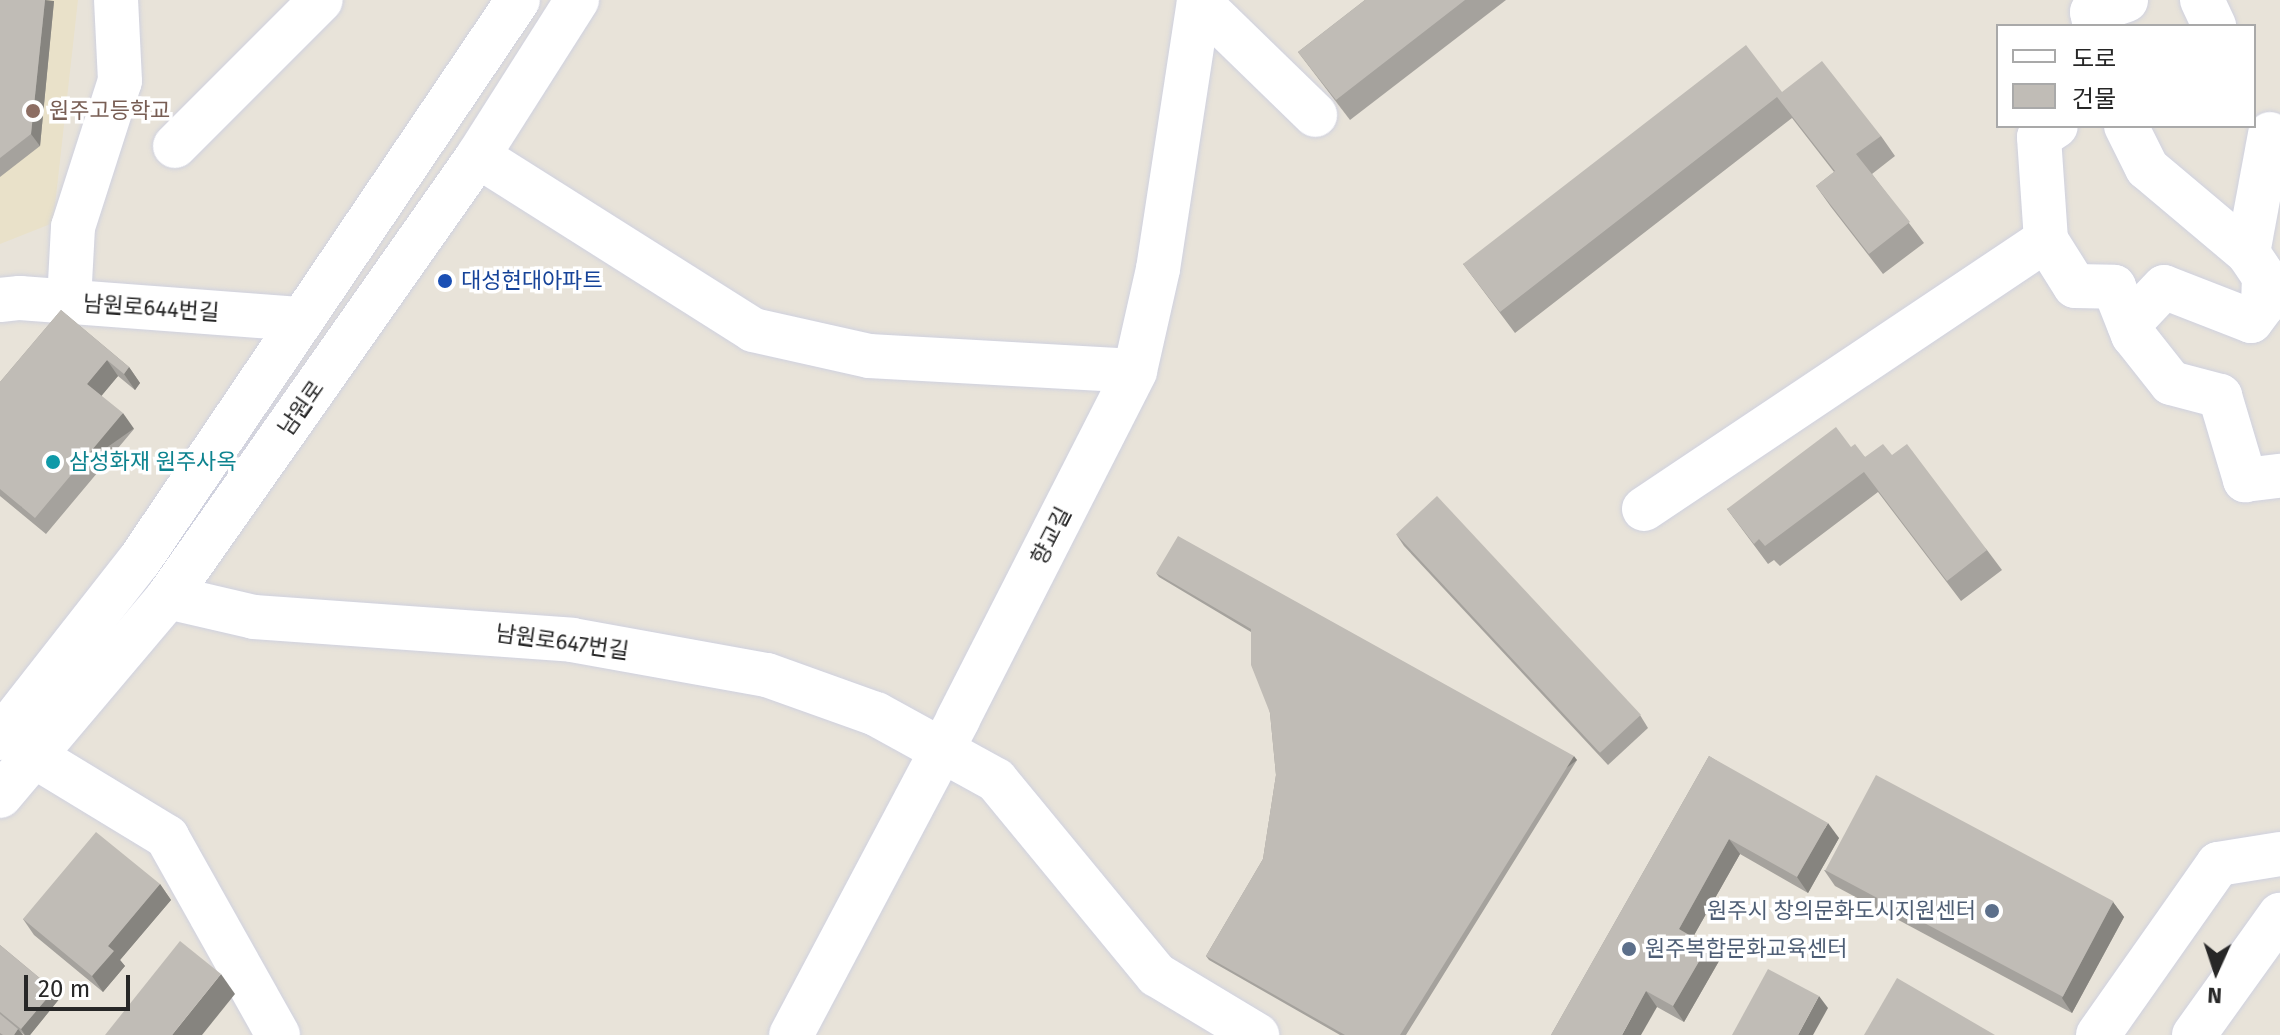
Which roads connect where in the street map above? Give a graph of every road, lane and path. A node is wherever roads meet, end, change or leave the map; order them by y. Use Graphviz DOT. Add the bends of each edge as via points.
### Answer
graph roads {
  1 [pos="116,0"];
  2 [pos="321,0"];
  3 [pos="518,0"];
  4 [pos="577,0"];
  5 [pos="2126,0"];
  6 [pos="2202,0"];
  7 [pos="1199,1"];
  8 [pos="2095,24"];
  9 [pos="2213,24"];
  10 [pos="1315,115"];
  11 [pos="2053,128"];
  12 [pos="2127,128"];
  13 [pos="2268,131"];
  14 [pos="175,146"];
  15 [pos="478,156"];
  16 [pos="2046,240"];
  17 [pos="2248,253"];
  18 [pos="0,300"];
  19 [pos="69,301"];
  20 [pos="302,319"];
  21 [pos="2129,324"];
  22 [pos="1135,371"];
  23 [pos="2280,476"];
  24 [pos="1644,509"];
  25 [pos="168,597"];
  26 [pos="17,747"];
  27 [pos="942,748"];
  28 [pos="0,796"];
  29 [pos="2280,854"];
  30 [pos="2280,915"];
  31 [pos="278,1035"];
  32 [pos="791,1035"];
  33 [pos="1257,1035"];
  34 [pos="2098,1035"];
  35 [pos="2194,1035"];
  1 -- 19 [label="street" via="120,81 73,227"];
  2 -- 14 [label="street"];
  3 -- 20 [label="street, 남원로"];
  4 -- 15 [label="street, 남원로"];
  5 -- 8 [label="street" via="2092,12"];
  6 -- 9 [label="street"];
  7 -- 10 [label="street"];
  7 -- 22 [label="street, 향교길" via="1158,269"];
  11 -- 16 [label="street" via="2039,137"];
  12 -- 17 [label="street" via="2147,168"];
  13 -- 17 [label="street"];
  15 -- 22 [label="street" via="753,330 869,356"];
  15 -- 25 [label="street, 남원로"];
  16 -- 21 [label="street" via="2075,286 2114,287"];
  16 -- 24 [label="street"];
  17 -- 21 [label="street" via="2264,277 2263,305 2251,321 2164,287"];
  18 -- 19 [label="street, 남원로644번길"];
  19 -- 20 [label="street, 남원로644번길"];
  20 -- 26 [label="street, 남원로"];
  21 -- 23 [label="street" via="2171,383 2220,396 2245,480"];
  22 -- 27 [label="street, 향교길"];
  25 -- 26 [label="street, 남원로"];
  25 -- 27 [label="street, 남원로647번길" via="254,617 572,640 767,675 876,714"];
  26 -- 28 [label="street, 남원로"];
  26 -- 31 [label="street" via="167,837"];
  27 -- 32 [label="street, 향교길"];
  27 -- 33 [label="street, 남원로647번길" via="996,780 1157,975"];
  29 -- 34 [label="street" via="2218,864"];
  30 -- 35 [label="street"];
}
